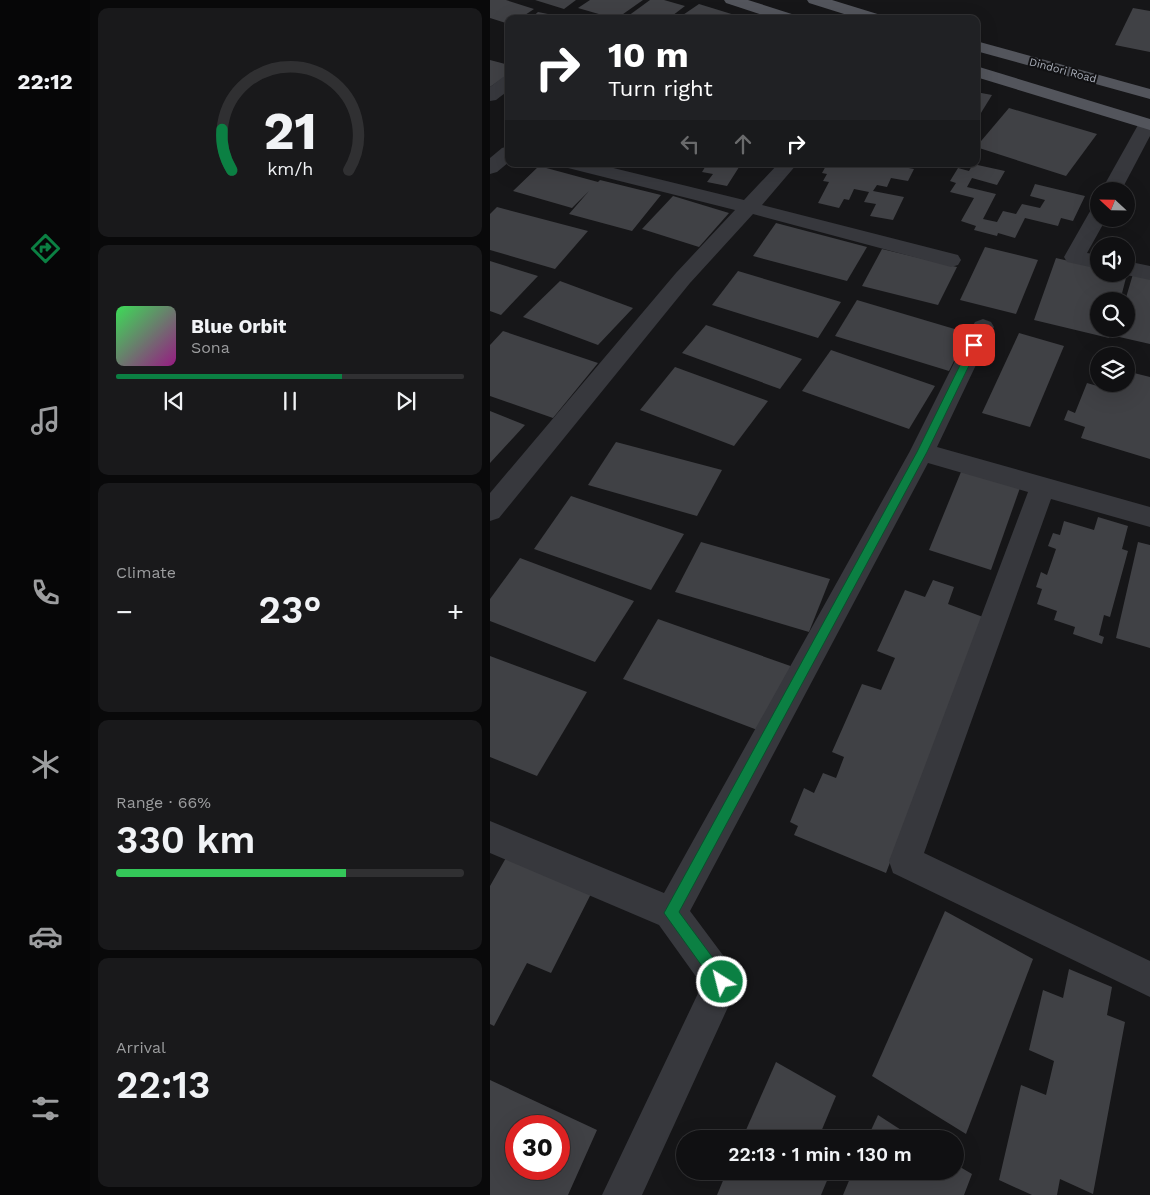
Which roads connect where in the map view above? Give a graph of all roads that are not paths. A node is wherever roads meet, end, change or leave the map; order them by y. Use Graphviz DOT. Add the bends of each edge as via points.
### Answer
graph roads {
  1 [pos="732,0"];
  2 [pos="815,0"];
  3 [pos="779,15"];
  4 [pos="865,15"];
  5 [pos="980,47"];
  6 [pos="980,72"];
  7 [pos="505,84"];
  8 [pos="1150,94"];
  9 [pos="490,96"];
  10 [pos="1149,125"];
  11 [pos="490,143"];
  12 [pos="505,147"];
  13 [pos="505,155"];
  14 [pos="587,167"];
  15 [pos="785,167"];
  16 [pos="490,168"];
  17 [pos="1115,182"];
  18 [pos="748,207"];
  19 [pos="1090,228"];
  20 [pos="951,260"];
  21 [pos="1090,260"];
  22 [pos="1135,270"];
  23 [pos="1150,273"];
  24 [pos="983,327"];
  25 [pos="922,452"];
  26 [pos="1042,486"];
  27 [pos="490,511"];
  28 [pos="1150,517"];
  29 [pos="490,837"];
  30 [pos="671,913"];
  31 [pos="1150,978"];
  32 [pos="622,1195"];
  1 -- 3 [label="main road"];
  2 -- 4 [label="main road"];
  5 -- 8 [label="main road, Dindori Road"];
  6 -- 10 [label="main road"];
  7 -- 9 [label="street"];
  10 -- 17 [label="street"];
  11 -- 12 [label="street"];
  13 -- 16 [label="street"];
  14 -- 18 [label="street"];
  15 -- 18 [label="street"];
  18 -- 20 [label="street"];
  18 -- 27 [label="street" via="683,278"];
  19 -- 21 [label="street" via="1074,257"];
  22 -- 23 [label="street"];
  24 -- 25 [label="street"];
  25 -- 26 [label="street"];
  25 -- 30 [label="street"];
  26 -- 28 [label="street"];
  26 -- 31 [label="street" via="905,861"];
  29 -- 30 [label="street"];
  30 -- 32 [label="street" via="722,982"];
}
